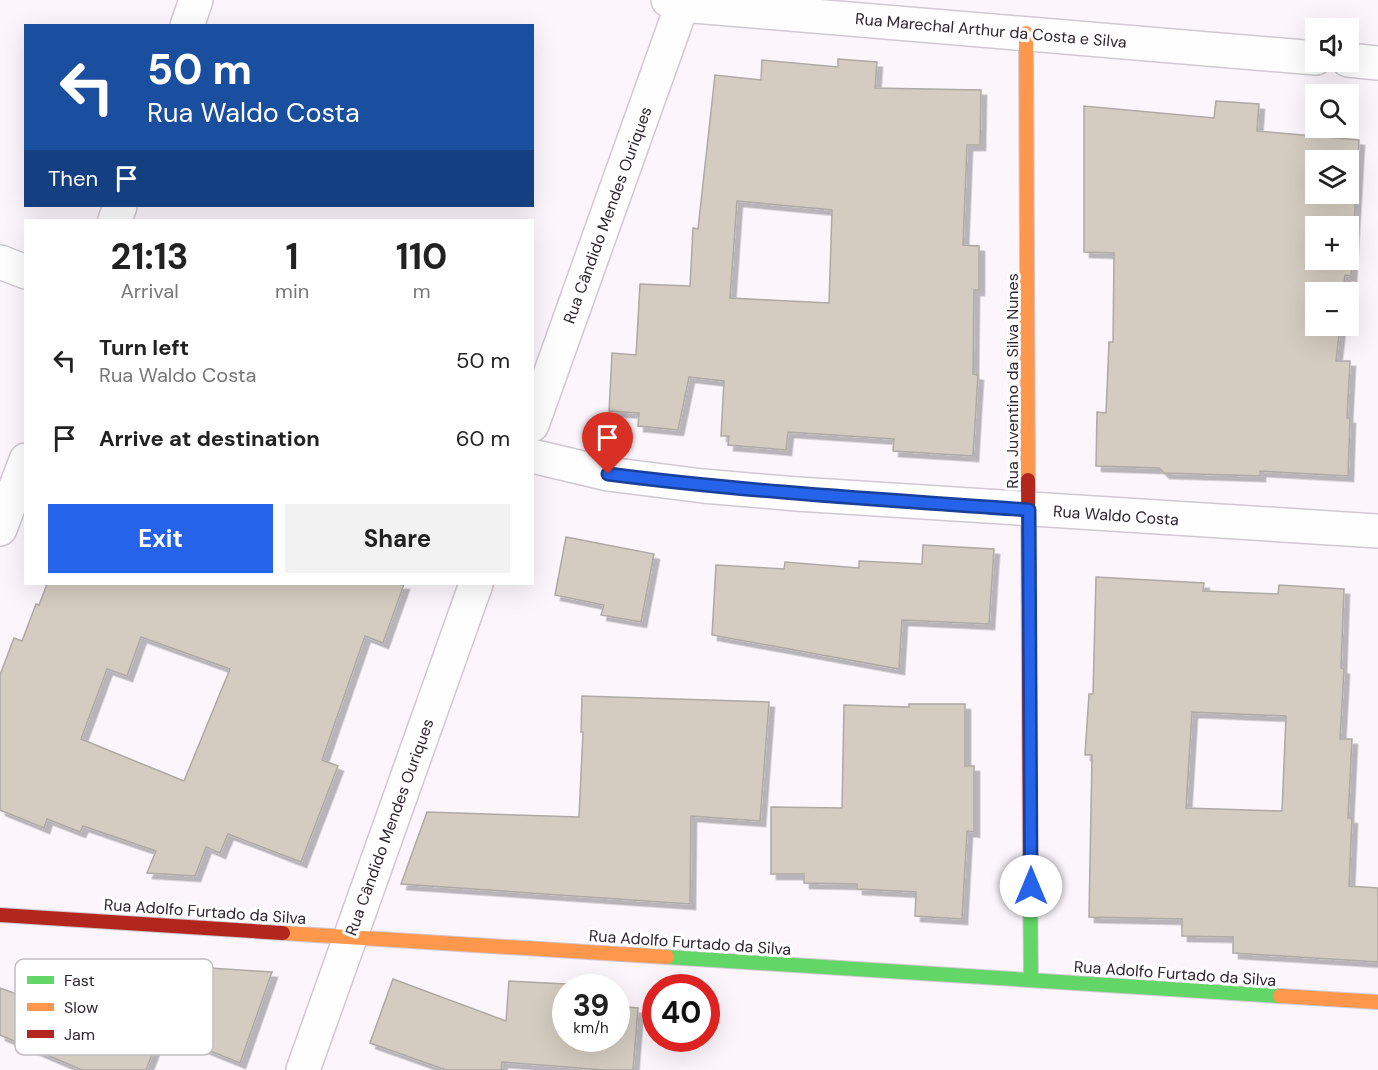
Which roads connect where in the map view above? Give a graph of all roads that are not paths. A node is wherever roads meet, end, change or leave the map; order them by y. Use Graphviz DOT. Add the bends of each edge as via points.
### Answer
graph roads {
  1 [pos="196,0"];
  2 [pos="675,2"];
  3 [pos="188,24"];
  4 [pos="1026,33"];
  5 [pos="1305,57"];
  6 [pos="1359,61"];
  7 [pos="1378,63"];
  8 [pos="0,262"];
  9 [pos="24,271"];
  10 [pos="534,419"];
  11 [pos="534,456"];
  12 [pos="24,465"];
  13 [pos="1029,510"];
  14 [pos="0,529"];
  15 [pos="1378,531"];
  16 [pos="476,585"];
  17 [pos="0,915"];
  18 [pos="350,937"];
  19 [pos="1031,980"];
  20 [pos="1378,1002"];
  21 [pos="303,1070"];
  1 -- 3 [label="street"];
  2 -- 4 [label="street, Rua Marechal Arthur da Costa e Silva"];
  2 -- 10 [label="street, Rua Cândido Mendes Ouriques"];
  4 -- 5 [label="street, Rua Marechal Arthur da Costa e Silva"];
  4 -- 13 [label="street, Rua Juventino da Silva Nunes"];
  6 -- 7 [label="street"];
  8 -- 9 [label="street"];
  11 -- 13 [label="street, Rua Waldo Costa" via="608,474 703,486"];
  12 -- 14 [label="street"];
  13 -- 15 [label="street, Rua Waldo Costa"];
  13 -- 19 [label="street, Rua Juventino da Silva Nunes"];
  16 -- 18 [label="street, Rua Cândido Mendes Ouriques"];
  17 -- 18 [label="street, Rua Adolfo Furtado da Silva"];
  18 -- 19 [label="street, Rua Adolfo Furtado da Silva"];
  18 -- 21 [label="street, Rua Cândido Mendes Ouriques"];
  19 -- 20 [label="street, Rua Adolfo Furtado da Silva"];
}
